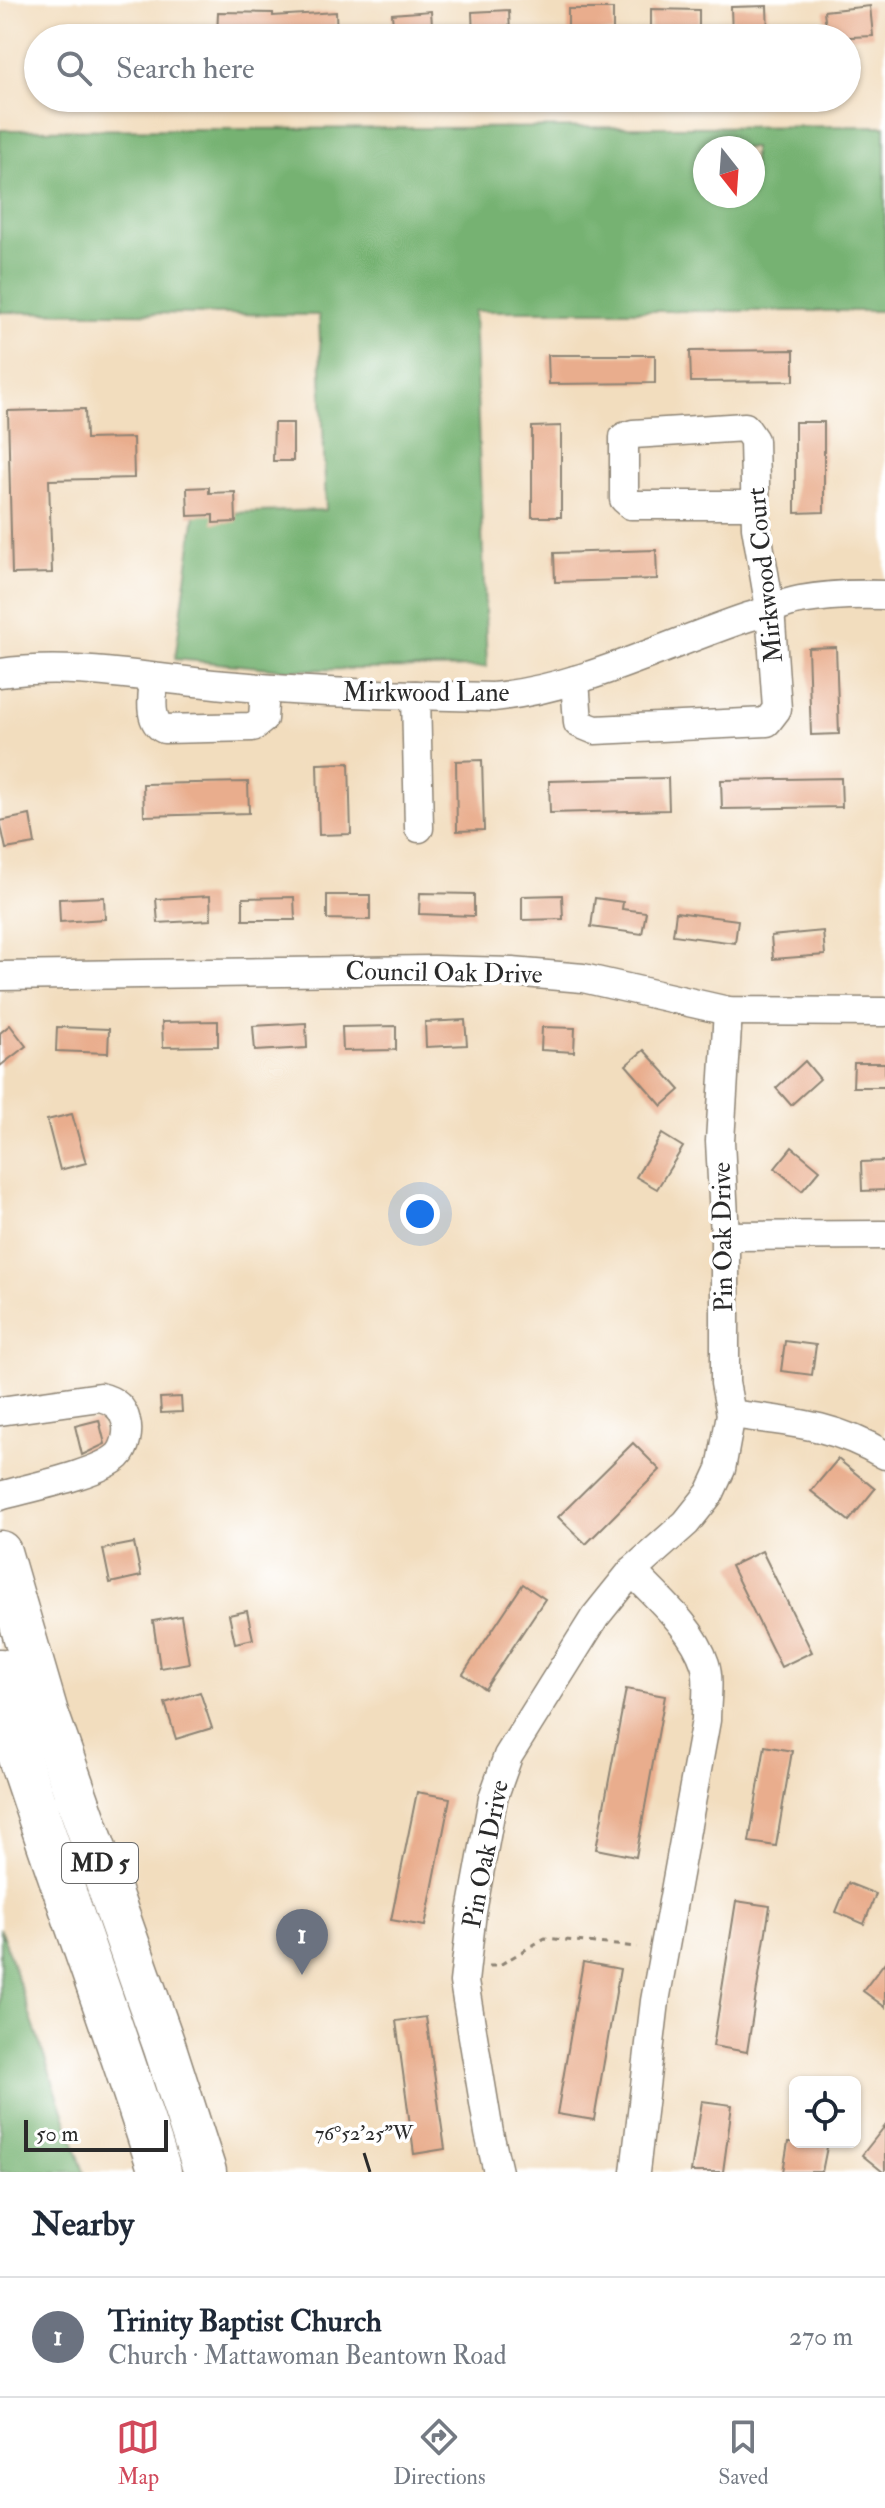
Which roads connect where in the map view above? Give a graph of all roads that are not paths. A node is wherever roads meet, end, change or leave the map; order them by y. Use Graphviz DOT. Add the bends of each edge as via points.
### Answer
graph roads {
  1 [pos="755,505"];
  2 [pos="885,595"];
  3 [pos="770,608"];
  4 [pos="0,673"];
  5 [pos="154,678"];
  6 [pos="575,680"];
  7 [pos="265,689"];
  8 [pos="416,695"];
  9 [pos="419,828"];
  10 [pos="0,976"];
  11 [pos="728,1011"];
  12 [pos="885,1012"];
  13 [pos="885,1235"];
  14 [pos="725,1236"];
  15 [pos="0,1411"];
  16 [pos="731,1414"];
  17 [pos="885,1455"];
  18 [pos="0,1496"];
  19 [pos="0,1552"];
  20 [pos="632,1571"];
  21 [pos="0,1670"];
  22 [pos="0,1698"];
  23 [pos="160,2172"];
  24 [pos="188,2172"];
  25 [pos="205,2172"];
  26 [pos="498,2172"];
  27 [pos="635,2172"];
  1 -- 1 [label="street, Mirkwood Court" via="631,505 624,499 624,437 745,427 754,440"];
  1 -- 3 [label="street, Mirkwood Court"];
  2 -- 3 [label="street, Mirkwood Lane" via="799,600"];
  3 -- 6 [label="street, Mirkwood Lane"];
  3 -- 6 [label="street, Mirkwood Court" via="777,709 767,722 595,730 578,723"];
  4 -- 5 [label="street, Mirkwood Lane" via="60,669"];
  5 -- 7 [label="street, Mirkwood Lane"];
  5 -- 7 [label="street" via="154,719 164,729 253,727 263,719"];
  6 -- 8 [label="street, Mirkwood Lane" via="516,695"];
  7 -- 8 [label="street, Mirkwood Lane"];
  8 -- 9 [label="street"];
  10 -- 11 [label="street, Council Oak Drive" via="512,972 583,978"];
  11 -- 12 [label="street, Council Oak Drive"];
  11 -- 14 [label="street, Pin Oak Drive" via="720,1141"];
  13 -- 14 [label="street"];
  14 -- 16 [label="street, Pin Oak Drive" via="725,1383"];
  15 -- 18 [label="street" via="100,1397 122,1409 127,1423 126,1442 110,1461"];
  16 -- 17 [label="street" via="820,1426"];
  16 -- 20 [label="street, Pin Oak Drive" via="721,1469 710,1493 686,1523"];
  19 -- 25 [label="highway, MD 5" via="47,1713"];
  20 -- 26 [label="street, Pin Oak Drive" via="595,1617 508,1756 493,1798 464,1982"];
  20 -- 27 [label="street" via="694,1642 706,1666 707,1684 706,1720 655,2001"];
  21 -- 24 [label="highway" via="10,1679 55,1796"];
  22 -- 23 [label="highway, MD 5"];
}
